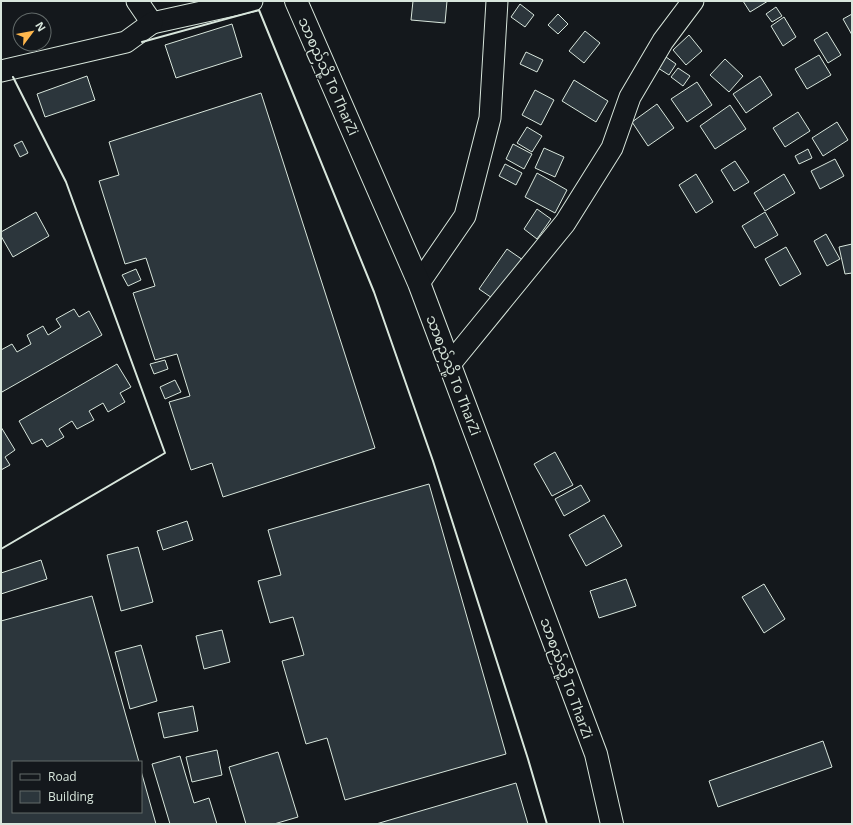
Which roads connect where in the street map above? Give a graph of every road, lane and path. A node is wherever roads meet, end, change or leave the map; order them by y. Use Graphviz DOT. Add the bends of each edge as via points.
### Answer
graph roads {
  1 [pos="137,1"];
  2 [pos="252,1"];
  3 [pos="296,1"];
  4 [pos="497,1"];
  5 [pos="692,1"];
  6 [pos="152,23"];
  7 [pos="1,71"];
  8 [pos="419,283"];
  9 [pos="450,364"];
  10 [pos="612,824"];
  1 -- 6 [label="street"];
  2 -- 6 [label="street"];
  3 -- 8 [label="highway, သာစည်သို့ To TharZi"];
  4 -- 8 [label="street" via="490,118 465,216"];
  5 -- 9 [label="street" via="663,41 630,97 612,148 565,223"];
  6 -- 7 [label="street" via="126,42"];
  8 -- 9 [label="highway, သာစည်သို့ To TharZi"];
  9 -- 10 [label="highway, သာစည်သို့ To TharZi" via="596,754"];
}
